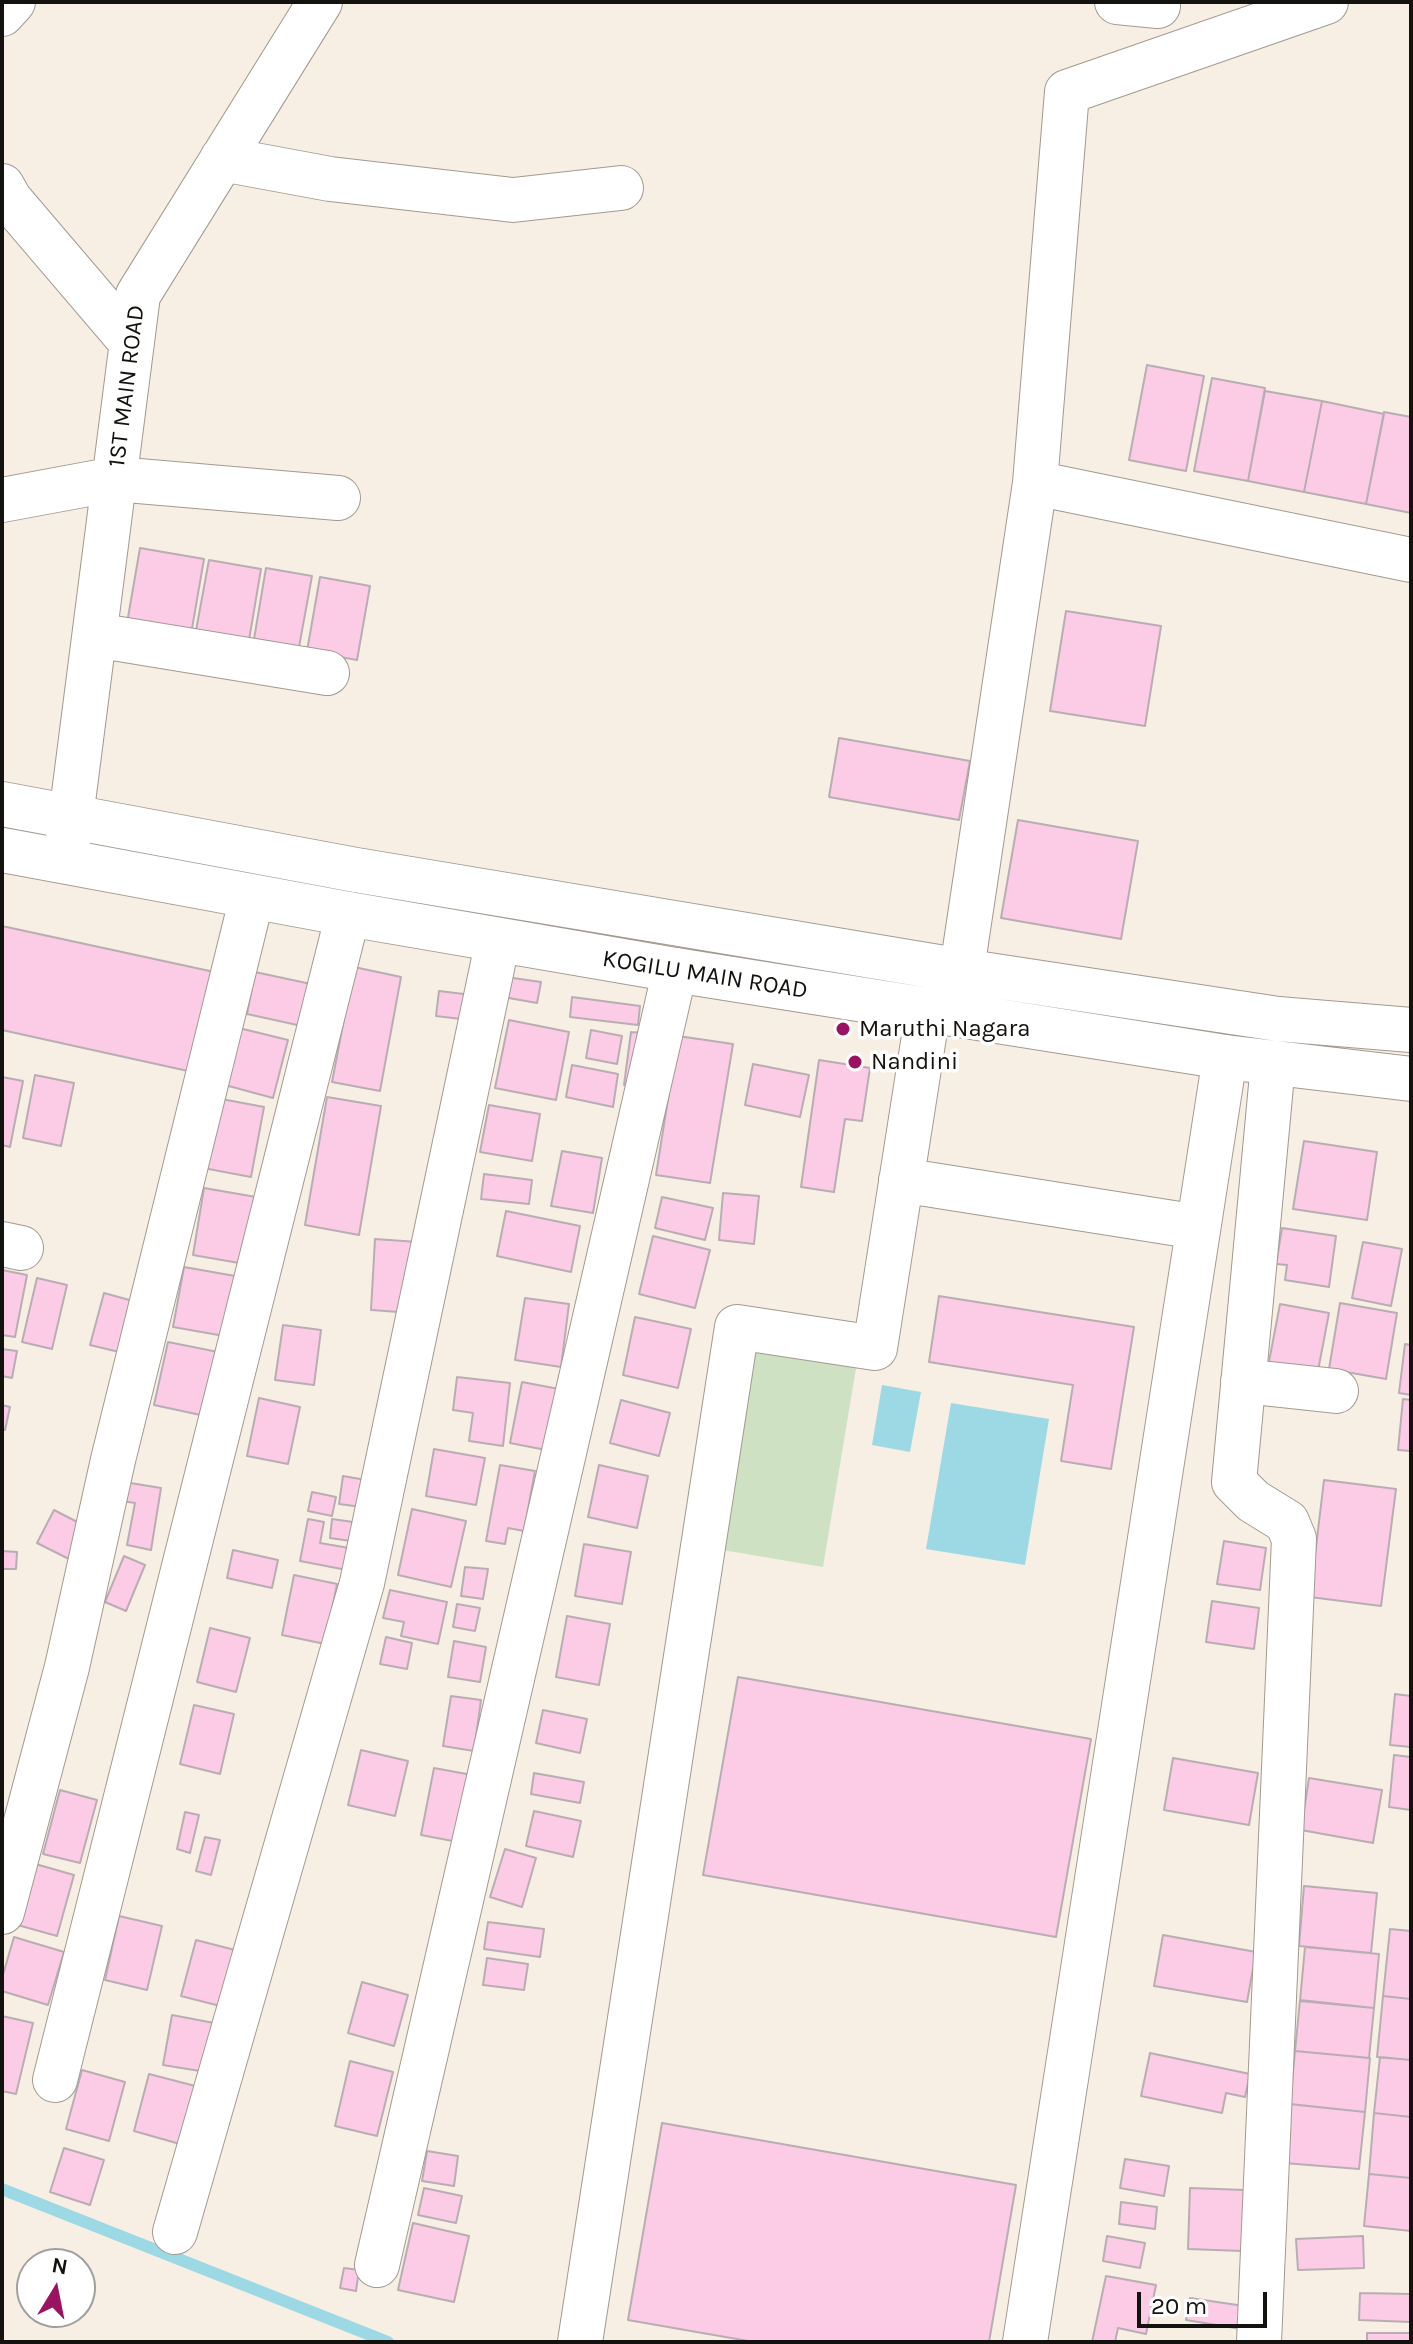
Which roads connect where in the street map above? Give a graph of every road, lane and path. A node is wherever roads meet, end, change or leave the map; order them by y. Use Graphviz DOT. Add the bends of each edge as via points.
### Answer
graph roads {
  1 [pos="13,2"];
  2 [pos="320,2"];
  3 [pos="1326,2"];
  4 [pos="2,14"];
  5 [pos="222,159"];
  6 [pos="2,186"];
  7 [pos="621,188"];
  8 [pos="132,343"];
  9 [pos="115,479"];
  10 [pos="1035,483"];
  11 [pos="338,498"];
  12 [pos="2,500"];
  13 [pos="1411,560"];
  14 [pos="95,635"];
  15 [pos="327,673"];
  16 [pos="2,804"];
  17 [pos="72,818"];
  18 [pos="2,850"];
  19 [pos="64,862"];
  20 [pos="252,897"];
  21 [pos="348,914"];
  22 [pos="498,940"];
  23 [pos="675,970"];
  24 [pos="962,971"];
  25 [pos="942,1013"];
  26 [pos="1411,1030"];
  27 [pos="1225,1057"];
  28 [pos="1273,1064"];
  29 [pos="1411,1079"];
  30 [pos="901,1180"];
  31 [pos="1198,1227"];
  32 [pos="1243,1381"];
  33 [pos="1336,1391"];
  34 [pos="2,1912"];
  35 [pos="55,2080"];
  36 [pos="175,2232"];
  37 [pos="377,2265"];
  38 [pos="580,2342"];
  39 [pos="1025,2342"];
  40 [pos="1259,2342"];
  1 -- 4 [label="street"];
  2 -- 5 [label="street, 1ST MAIN ROAD"];
  3 -- 10 [label="street" via="1067,92"];
  5 -- 7 [label="street" via="330,179 513,200"];
  5 -- 8 [label="street, 1ST MAIN ROAD" via="138,295"];
  6 -- 8 [label="street"];
  8 -- 9 [label="street, 1ST MAIN ROAD"];
  9 -- 11 [label="street"];
  9 -- 12 [label="street"];
  9 -- 14 [label="street, 1ST MAIN ROAD"];
  10 -- 13 [label="street"];
  10 -- 24 [label="street"];
  14 -- 15 [label="street"];
  14 -- 17 [label="street, 1ST MAIN ROAD"];
  16 -- 17 [label="street, KOGILU MAIN ROAD"];
  17 -- 19 [label="street, 1ST MAIN ROAD"];
  17 -- 24 [label="street, KOGILU MAIN ROAD"];
  18 -- 19 [label="street, KOGILU MAIN ROAD"];
  19 -- 20 [label="street, KOGILU MAIN ROAD"];
  20 -- 21 [label="street, KOGILU MAIN ROAD"];
  20 -- 34 [label="street" via="67,1667"];
  21 -- 22 [label="street, KOGILU MAIN ROAD"];
  21 -- 35 [label="street"];
  22 -- 23 [label="street, KOGILU MAIN ROAD"];
  22 -- 36 [label="street" via="362,1583"];
  23 -- 25 [label="street, KOGILU MAIN ROAD"];
  23 -- 37 [label="street"];
  24 -- 25 [label="street"];
  24 -- 26 [label="street, KOGILU MAIN ROAD" via="1278,1019"];
  25 -- 27 [label="street, KOGILU MAIN ROAD"];
  25 -- 30 [label="street"];
  27 -- 28 [label="street, KOGILU MAIN ROAD"];
  27 -- 31 [label="street"];
  28 -- 29 [label="street, KOGILU MAIN ROAD"];
  28 -- 32 [label="street"];
  30 -- 31 [label="street"];
  30 -- 38 [label="street" via="875,1348 737,1327"];
  31 -- 39 [label="street"];
  32 -- 33 [label="street"];
  32 -- 40 [label="street" via="1234,1482 1287,1522 1294,1539"];
}
